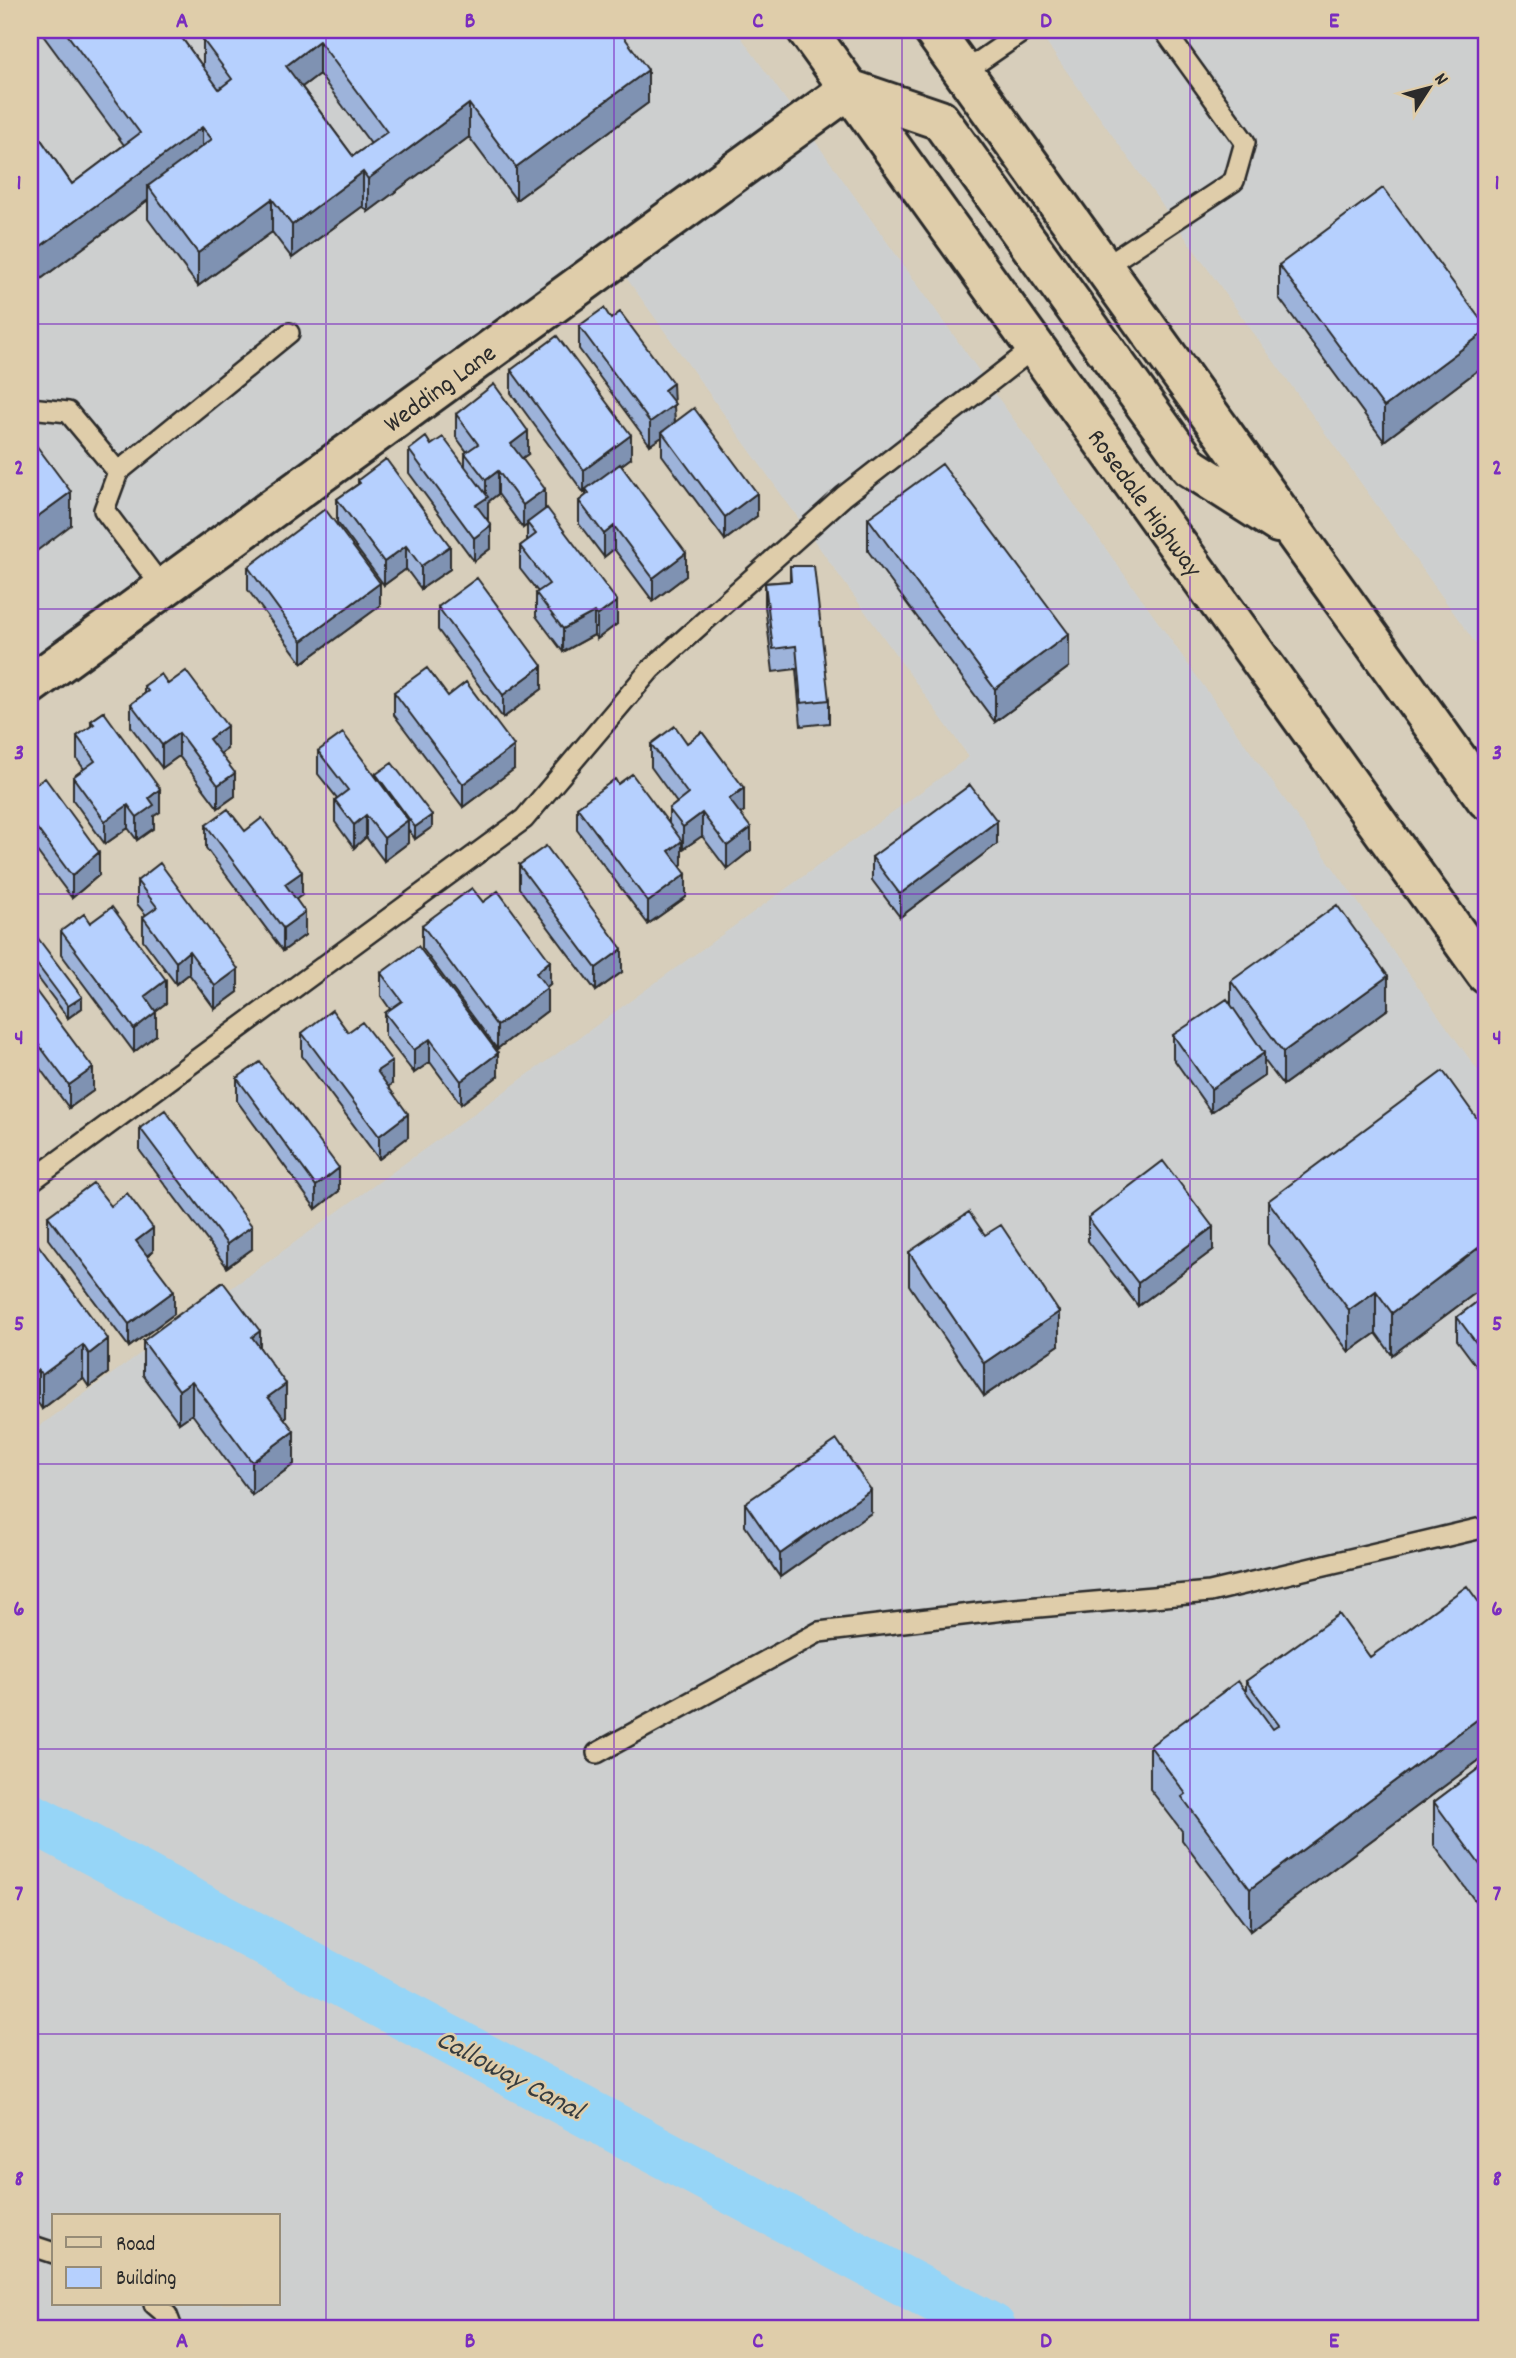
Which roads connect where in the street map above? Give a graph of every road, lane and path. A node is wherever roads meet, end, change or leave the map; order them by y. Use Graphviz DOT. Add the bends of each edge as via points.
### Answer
graph roads {
  1 [pos="807,30"];
  2 [pos="904,30"];
  3 [pos="933,30"];
  4 [pos="1025,30"];
  5 [pos="1164,30"];
  6 [pos="964,72"];
  7 [pos="849,89"];
  8 [pos="1104,267"];
  9 [pos="289,333"];
  10 [pos="1034,347"];
  11 [pos="30,408"];
  12 [pos="118,472"];
  13 [pos="1296,534"];
  14 [pos="163,588"];
  15 [pos="30,685"];
  16 [pos="1486,799"];
  17 [pos="1479,959"];
  18 [pos="30,1182"];
  19 [pos="1486,1527"];
  20 [pos="597,1753"];
  21 [pos="30,2245"];
  22 [pos="52,2252"];
  23 [pos="156,2306"];
  24 [pos="172,2328"];
  1 -- 7 [label="main road, Rosedale Highway"];
  2 -- 6 [label="main road"];
  3 -- 6 [label="main road"];
  4 -- 6 [label="lane"];
  5 -- 8 [label="lane" via="1245,142 1234,181"];
  6 -- 8 [label="main road"];
  7 -- 10 [label="main road, Rosedale Highway"];
  7 -- 13 [label="main road" via="940,120 1190,467"];
  7 -- 14 [label="main road, Wedding Lane"];
  8 -- 13 [label="main road"];
  9 -- 12 [label="lane"];
  10 -- 17 [label="main road, Rosedale Highway"];
  10 -- 18 [label="lane" via="844,496 650,670 524,819"];
  11 -- 12 [label="lane" via="68,412"];
  12 -- 14 [label="lane" via="104,510"];
  13 -- 16 [label="main road"];
  14 -- 15 [label="main road, Wedding Lane"];
  19 -- 20 [label="lane" via="1210,1592 819,1632"];
  21 -- 22 [label="lane"];
  23 -- 24 [label="lane"];
}
